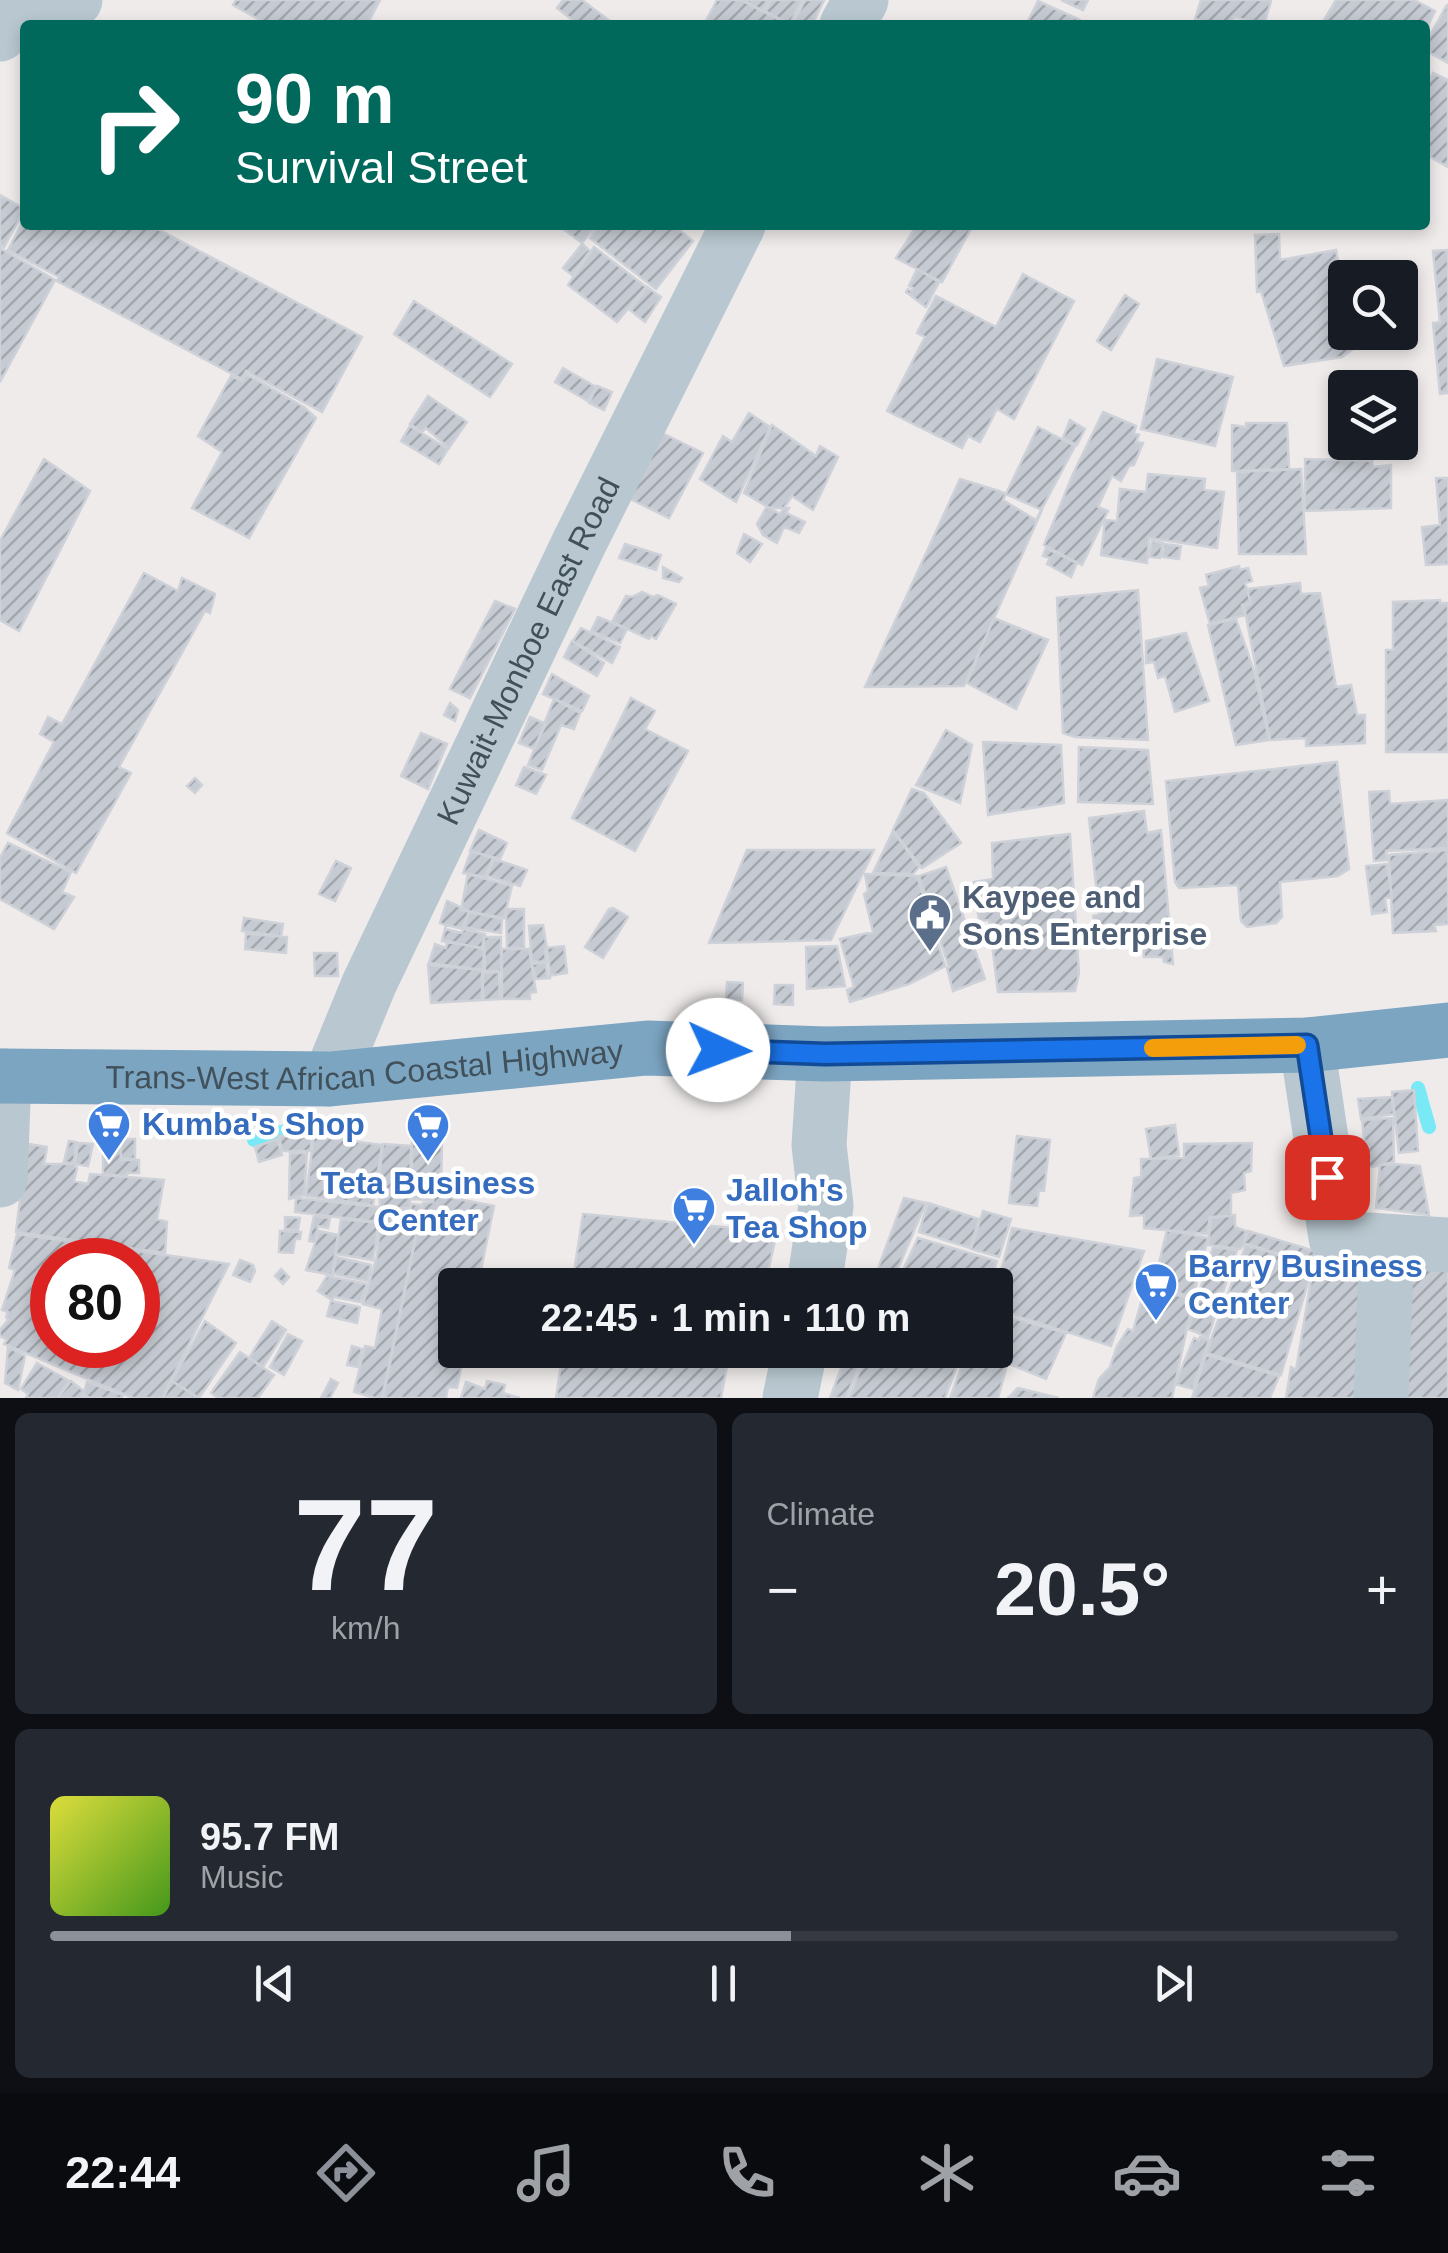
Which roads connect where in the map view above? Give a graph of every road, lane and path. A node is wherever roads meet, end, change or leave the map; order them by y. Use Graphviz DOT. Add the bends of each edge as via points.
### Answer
graph roads {
  1 [pos="75,0"];
  2 [pos="23,20"];
  3 [pos="735,230"];
  4 [pos="1448,1030"];
  5 [pos="1307,1045"];
  6 [pos="825,1054"];
  7 [pos="2,1076"];
  8 [pos="330,1078"];
  9 [pos="0,1180"];
  10 [pos="1387,1242"];
  11 [pos="1448,1244"];
  12 [pos="817,1268"];
  13 [pos="796,1368"];
  14 [pos="790,1398"];
  15 [pos="1382,1398"];
  1 -- 2 [label="street"];
  3 -- 8 [label="street, Kuwait-Monboe East Road" via="579,542"];
  4 -- 5 [label="highway, Trans-West African Coastal Highway"];
  5 -- 6 [label="highway, Trans-West African Coastal Highway"];
  5 -- 10 [label="street" via="1336,1238"];
  6 -- 8 [label="highway, Trans-West African Coastal Highway" via="648,1048"];
  6 -- 12 [label="street" via="819,1144 826,1206"];
  7 -- 8 [label="highway, Trans-West African Coastal Highway"];
  7 -- 9 [label="street"];
  10 -- 11 [label="street"];
  10 -- 15 [label="street"];
  13 -- 14 [label="street"];
}
